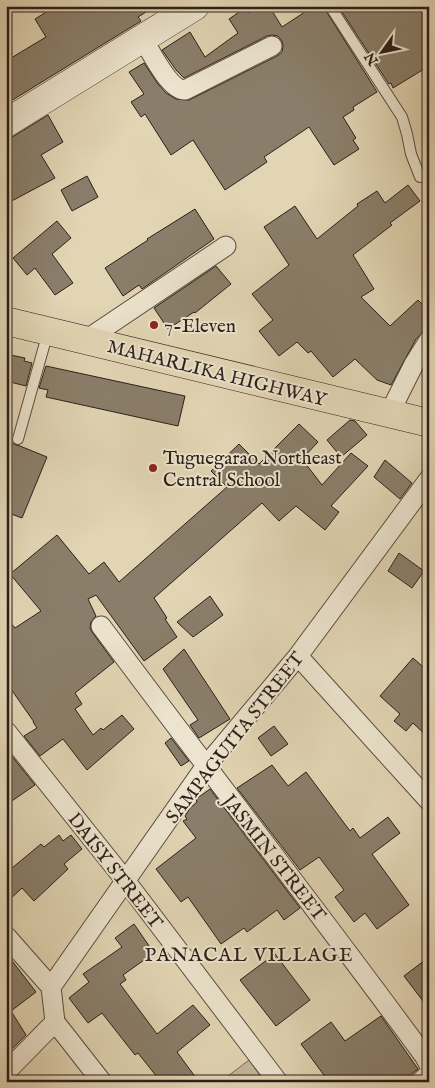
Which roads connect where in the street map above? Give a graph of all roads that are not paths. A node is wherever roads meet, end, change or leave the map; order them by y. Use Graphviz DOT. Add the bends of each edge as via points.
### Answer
graph roads {
  1 [pos="195,6"];
  2 [pos="330,6"];
  3 [pos="143,39"];
  4 [pos="272,46"];
  5 [pos="6,123"];
  6 [pos="420,177"];
  7 [pos="226,246"];
  8 [pos="6,321"];
  9 [pos="49,331"];
  10 [pos="86,340"];
  11 [pos="429,340"];
  12 [pos="389,414"];
  13 [pos="429,423"];
  14 [pos="18,439"];
  15 [pos="429,479"];
  16 [pos="101,626"];
  17 [pos="298,656"];
  18 [pos="6,731"];
  19 [pos="205,766"];
  20 [pos="429,801"];
  21 [pos="125,880"];
  22 [pos="6,936"];
  23 [pos="51,987"];
  24 [pos="55,1022"];
  25 [pos="429,1064"];
  26 [pos="6,1072"];
  27 [pos="429,1074"];
  28 [pos="6,1078"];
  29 [pos="10,1082"];
  30 [pos="102,1082"];
  31 [pos="278,1082"];
  32 [pos="420,1082"];
  1 -- 3 [label="street"];
  2 -- 6 [label="lane" via="402,117"];
  3 -- 4 [label="street" via="170,82 179,90 185,90"];
  3 -- 5 [label="street"];
  7 -- 10 [label="street"];
  8 -- 9 [label="main road, MAHARLIKA HIGHWAY"];
  9 -- 10 [label="main road, MAHARLIKA HIGHWAY"];
  9 -- 14 [label="lane"];
  10 -- 12 [label="main road, MAHARLIKA HIGHWAY"];
  11 -- 12 [label="street"];
  12 -- 13 [label="main road, MAHARLIKA HIGHWAY"];
  15 -- 17 [label="street, SAMPAGUITA STREET"];
  16 -- 19 [label="street, JASMIN STREET"];
  17 -- 19 [label="street, SAMPAGUITA STREET"];
  17 -- 20 [label="street"];
  18 -- 21 [label="street, DAISY STREET"];
  19 -- 21 [label="street, SAMPAGUITA STREET"];
  19 -- 25 [label="street, JASMIN STREET"];
  21 -- 23 [label="street, SAMPAGUITA STREET"];
  21 -- 31 [label="street, DAISY STREET"];
  22 -- 23 [label="street"];
  23 -- 24 [label="street"];
  24 -- 26 [label="street"];
  24 -- 30 [label="street"];
  27 -- 32 [label="street"];
  28 -- 29 [label="street"];
}
